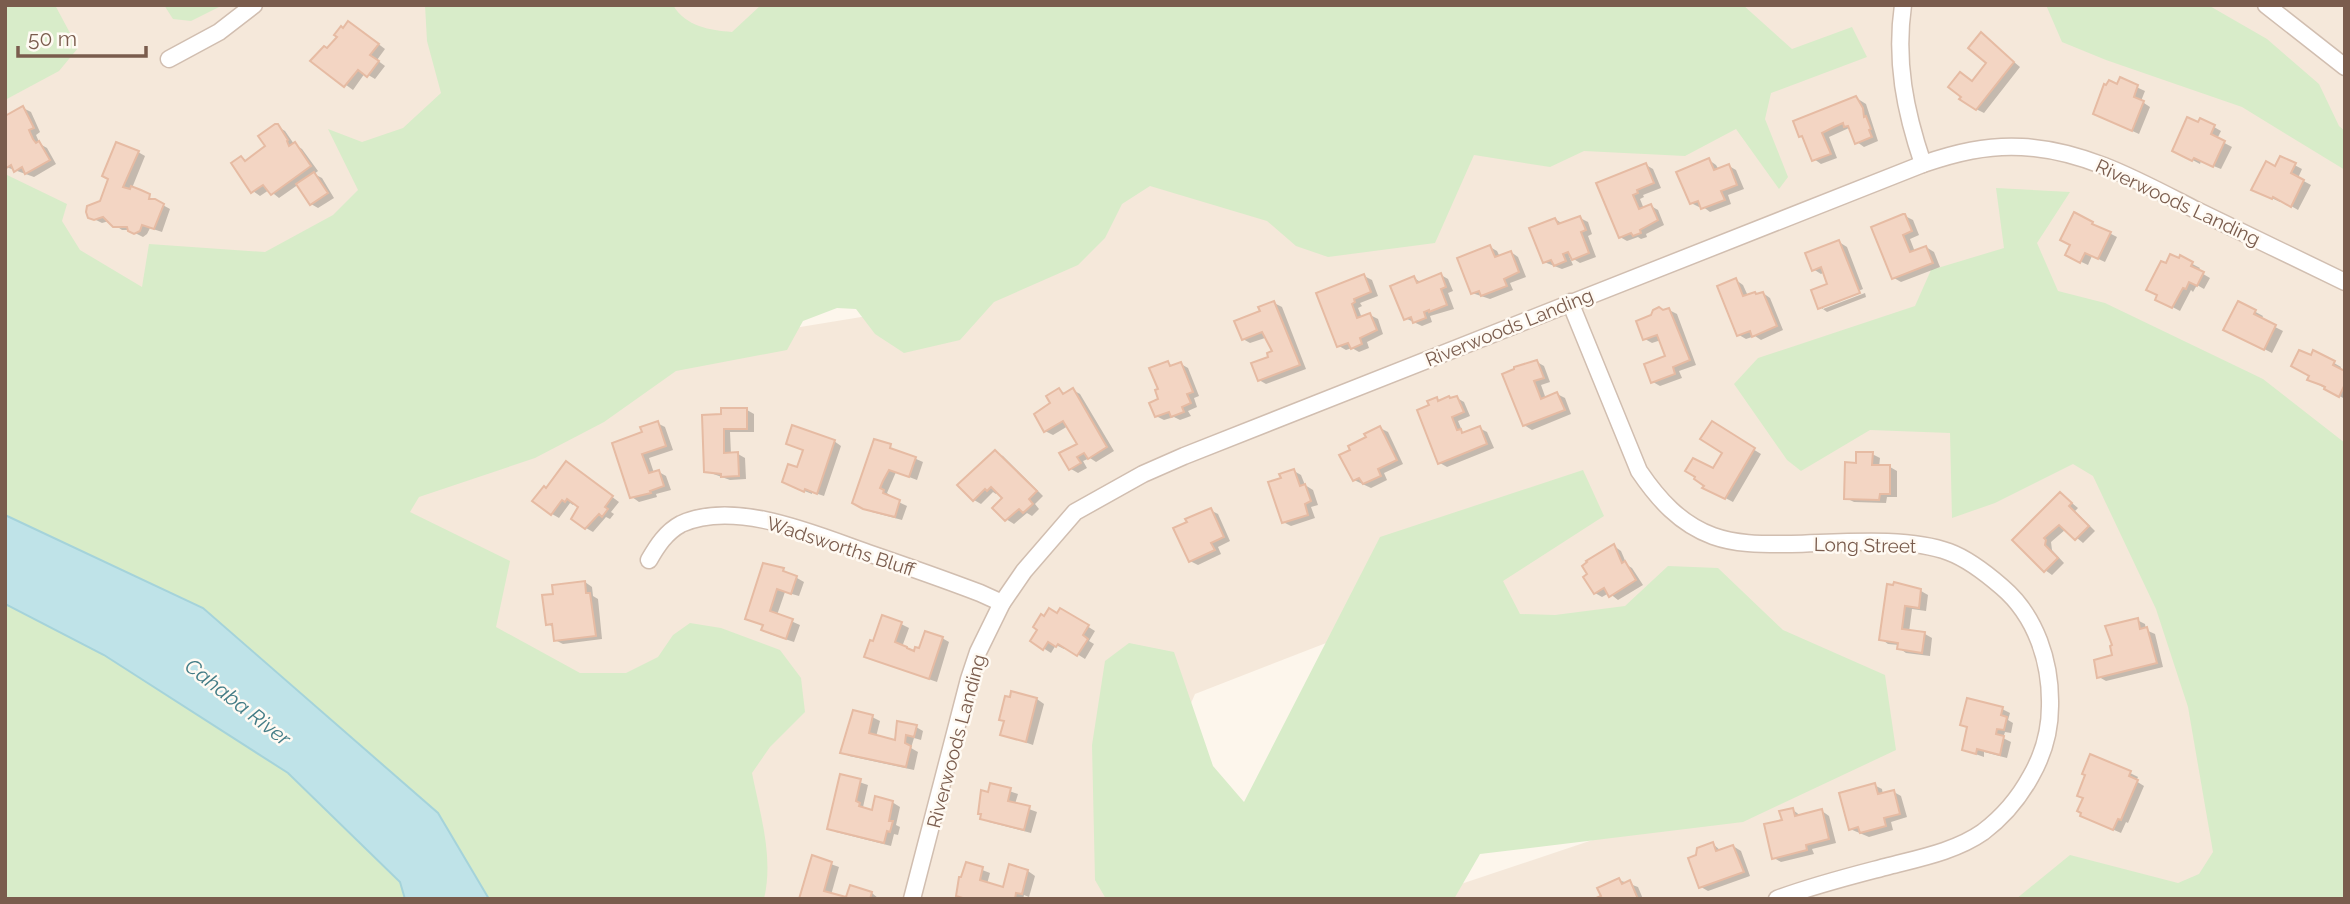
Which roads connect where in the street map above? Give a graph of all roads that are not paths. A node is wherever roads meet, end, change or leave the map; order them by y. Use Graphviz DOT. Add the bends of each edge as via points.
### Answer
graph roads {
  1 [pos="254,5"];
  2 [pos="1903,5"];
  3 [pos="2266,5"];
  4 [pos="169,59"];
  5 [pos="2345,67"];
  6 [pos="1923,164"];
  7 [pos="2345,282"];
  8 [pos="1570,302"];
  9 [pos="649,560"];
  10 [pos="1002,603"];
  11 [pos="912,899"];
  12 [pos="1777,899"];
  1 -- 4 [label="street" via="219,32"];
  2 -- 6 [label="street" via="1901,82"];
  3 -- 5 [label="street"];
  6 -- 7 [label="street, Riverwoods Landing" via="1956,153 2003,147 2082,157"];
  6 -- 8 [label="street, Riverwoods Landing"];
  8 -- 10 [label="street, Riverwoods Landing" via="1143,474 1075,512"];
  8 -- 12 [label="street, Long Street" via="1639,471 1671,511 1690,525 1736,542 1906,544 1950,552 2011,594 2025,612 2042,651 2050,690 2042,753 2025,788 1997,820 1945,850"];
  9 -- 10 [label="street, Wadsworths Bluff" via="658,544 681,524 742,517 793,527"];
  10 -- 11 [label="street, Riverwoods Landing" via="969,679"];
}
